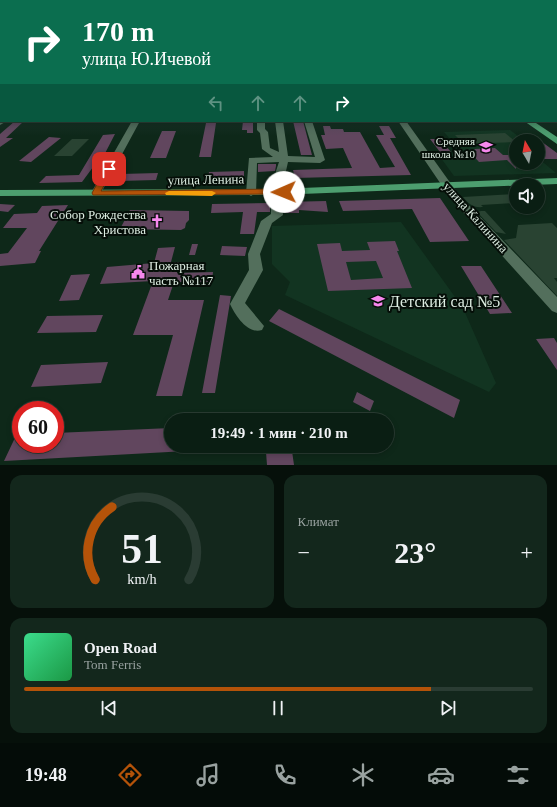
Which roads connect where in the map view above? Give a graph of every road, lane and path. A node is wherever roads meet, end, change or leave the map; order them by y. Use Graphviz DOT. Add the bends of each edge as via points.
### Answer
graph roads {
  1 [pos="135,122"];
  2 [pos="261,122"];
  3 [pos="279,122"];
  4 [pos="308,122"];
  5 [pos="403,122"];
  6 [pos="529,122"];
  7 [pos="557,142"];
  8 [pos="284,159"];
  9 [pos="557,181"];
  10 [pos="447,186"];
  11 [pos="280,192"];
  12 [pos="0,193"];
  13 [pos="96,193"];
  14 [pos="251,193"];
  15 [pos="557,307"];
  16 [pos="256,326"];
  1 -- 13 [label="street"];
  2 -- 8 [label="street" via="266,149"];
  3 -- 8 [label="street"];
  4 -- 8 [label="street" via="320,160"];
  5 -- 10 [label="street, улица Калинина"];
  6 -- 7 [label="main road"];
  8 -- 11 [label="street"];
  8 -- 14 [label="street" via="252,160"];
  9 -- 10 [label="main road, улица Ленина"];
  10 -- 11 [label="main road, улица Ленина"];
  10 -- 15 [label="street, улица Калинина"];
  11 -- 14 [label="main road, улица Ленина"];
  11 -- 16 [label="street" via="277,215 267,221 254,254 256,270 237,304"];
  12 -- 13 [label="main road, улица Ленина"];
  13 -- 14 [label="main road, улица Ленина"];
}
